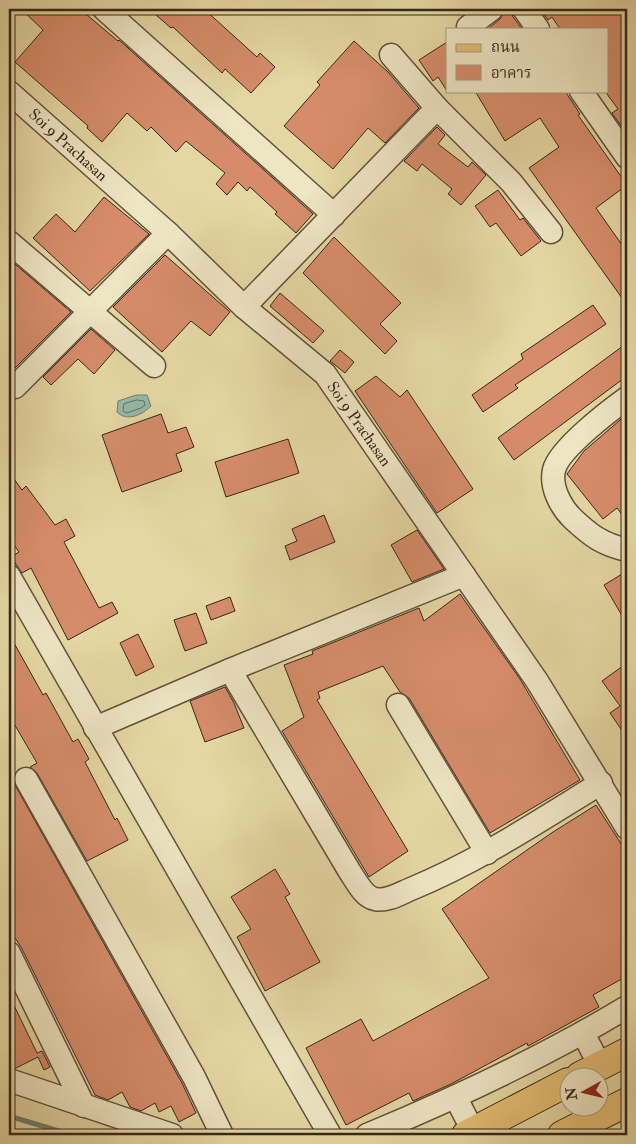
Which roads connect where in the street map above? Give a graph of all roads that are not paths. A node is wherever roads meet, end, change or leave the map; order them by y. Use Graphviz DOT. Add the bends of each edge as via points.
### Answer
graph roads {
  1 [pos="104,9"];
  2 [pos="492,9"];
  3 [pos="524,9"];
  4 [pos="468,27"];
  5 [pos="537,28"];
  6 [pos="390,55"];
  7 [pos="9,92"];
  8 [pos="583,92"];
  9 [pos="437,108"];
  10 [pos="627,157"];
  11 [pos="334,215"];
  12 [pos="551,232"];
  13 [pos="168,233"];
  14 [pos="9,242"];
  15 [pos="244,307"];
  16 [pos="90,312"];
  17 [pos="154,366"];
  18 [pos="9,381"];
  19 [pos="627,398"];
  20 [pos="627,550"];
  21 [pos="464,575"];
  22 [pos="9,576"];
  23 [pos="230,670"];
  24 [pos="398,706"];
  25 [pos="95,728"];
  26 [pos="26,779"];
  27 [pos="601,783"];
  28 [pos="627,828"];
  29 [pos="487,853"];
  30 [pos="9,953"];
  31 [pos="627,1007"];
  32 [pos="583,1033"];
  33 [pos="627,1052"];
  34 [pos="589,1066"];
  35 [pos="600,1066"];
  36 [pos="9,1080"];
  37 [pos="558,1087"];
  38 [pos="456,1098"];
  39 [pos="627,1102"];
  40 [pos="84,1106"];
  41 [pos="470,1133"];
  42 [pos="172,1135"];
  43 [pos="222,1135"];
  44 [pos="330,1135"];
  45 [pos="367,1135"];
  46 [pos="562,1135"];
  1 -- 11 [label="street"];
  2 -- 4 [label="street"];
  3 -- 5 [label="street"];
  6 -- 9 [label="street"];
  7 -- 13 [label="street, Soi 9 Prachasan"];
  8 -- 10 [label="street"];
  9 -- 11 [label="street"];
  9 -- 12 [label="street" via="511,182"];
  11 -- 15 [label="street"];
  13 -- 15 [label="street, Soi 9 Prachasan"];
  13 -- 16 [label="street"];
  14 -- 16 [label="street"];
  15 -- 21 [label="street, Soi 9 Prachasan" via="325,374"];
  16 -- 17 [label="street"];
  16 -- 18 [label="street" via="15,387"];
  19 -- 20 [label="street" via="562,453 554,470 554,485 563,509 591,536 609,546"];
  21 -- 23 [label="street"];
  21 -- 27 [label="street, Soi 9 Prachasan" via="537,681"];
  22 -- 25 [label="street"];
  23 -- 25 [label="street"];
  23 -- 29 [label="street" via="350,872 368,896 376,900 388,899"];
  24 -- 29 [label="street"];
  25 -- 44 [label="street"];
  26 -- 43 [label="street" via="189,1069"];
  27 -- 28 [label="street, Soi 9 Prachasan"];
  27 -- 29 [label="street"];
  30 -- 40 [label="street"];
  31 -- 32 [label="street"];
  32 -- 34 [label="street"];
  32 -- 38 [label="street"];
  33 -- 35 [label="main road"];
  36 -- 40 [label="street"];
  37 -- 41 [label="main road"];
  38 -- 41 [label="street"];
  38 -- 45 [label="street"];
  39 -- 46 [label="main road"];
  40 -- 42 [label="street"];
}
